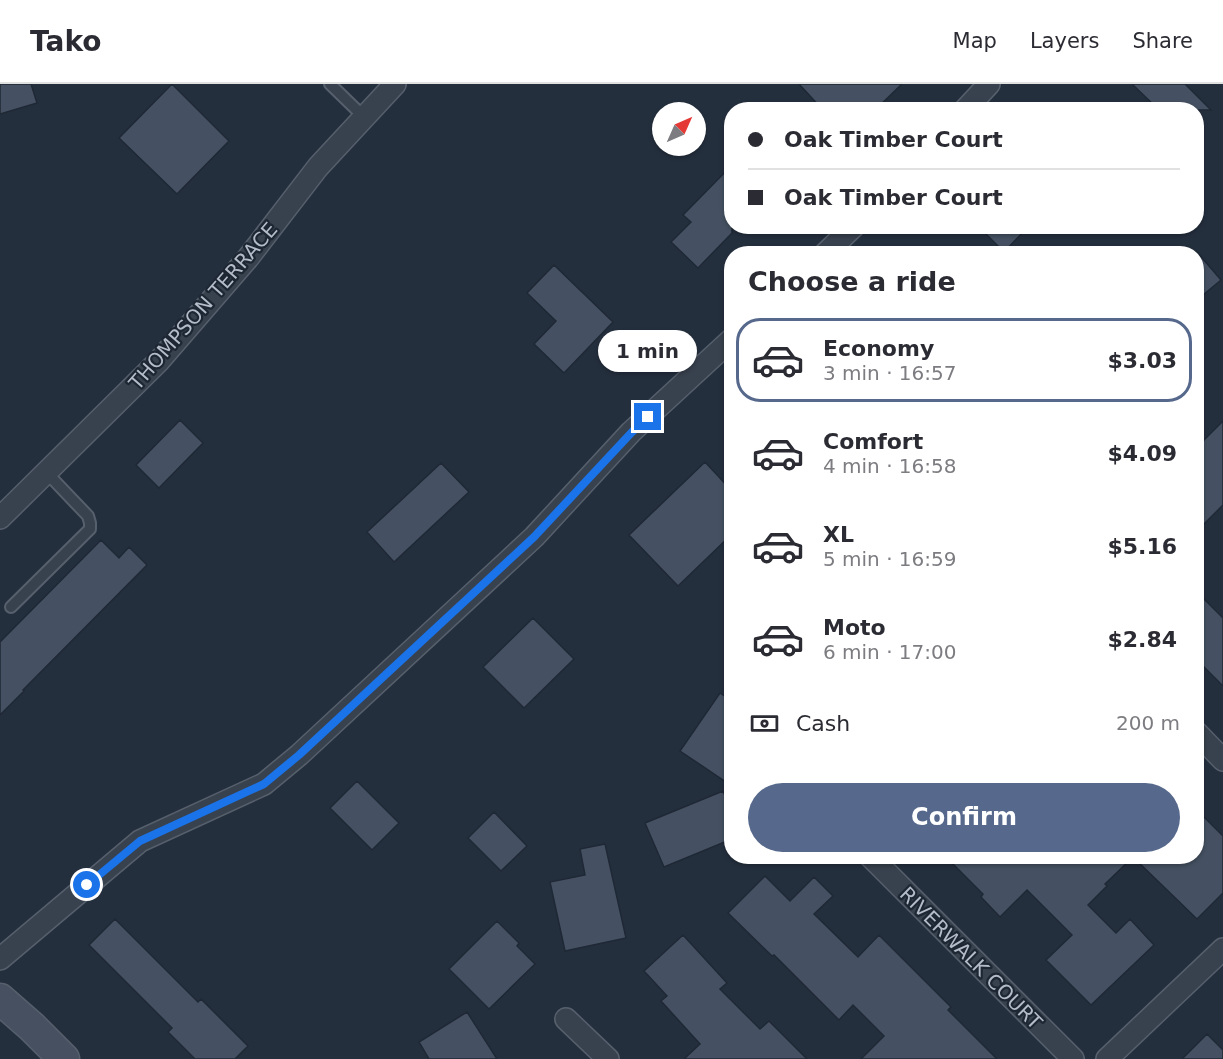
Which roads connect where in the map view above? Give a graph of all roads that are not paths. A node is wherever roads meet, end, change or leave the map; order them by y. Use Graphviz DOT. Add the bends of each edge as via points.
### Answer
graph roads {
  1 [pos="330,84"];
  2 [pos="395,84"];
  3 [pos="989,84"];
  4 [pos="972,102"];
  5 [pos="364,117"];
  6 [pos="846,234"];
  7 [pos="833,246"];
  8 [pos="724,346"];
  9 [pos="46,472"];
  10 [pos="0,518"];
  11 [pos="11,607"];
  12 [pos="1204,740"];
  13 [pos="1223,760"];
  14 [pos="878,864"];
  15 [pos="1223,949"];
  16 [pos="0,959"];
  17 [pos="0,999"];
  18 [pos="566,1019"];
  19 [pos="64,1059"];
  20 [pos="608,1059"];
  21 [pos="1073,1059"];
  22 [pos="1107,1059"];
  1 -- 5 [label="lane"];
  2 -- 5 [label="street, THOMPSON TERRACE"];
  3 -- 4 [label="street"];
  5 -- 9 [label="street, THOMPSON TERRACE" via="318,167 248,258 159,361"];
  6 -- 7 [label="street"];
  8 -- 16 [label="street" via="632,432 534,537 299,755 264,784 140,841"];
  9 -- 10 [label="street, THOMPSON TERRACE"];
  9 -- 11 [label="lane" via="88,516 90,529"];
  12 -- 13 [label="street"];
  14 -- 21 [label="street, RIVERWALK COURT"];
  15 -- 22 [label="street"];
  17 -- 19 [label="main road"];
  18 -- 20 [label="street"];
}
